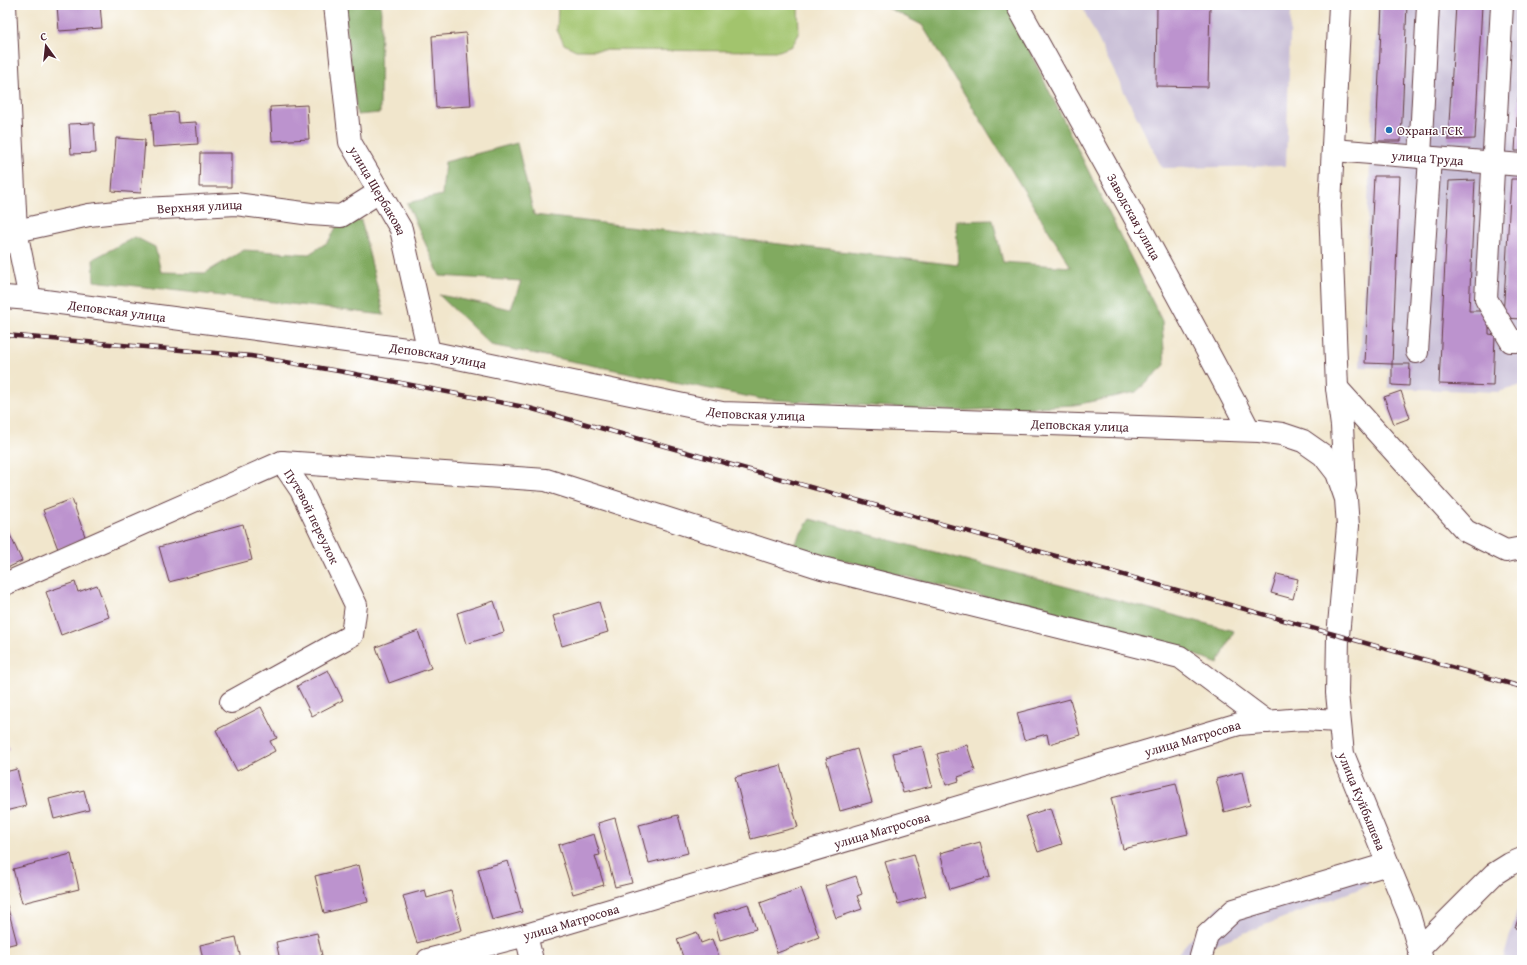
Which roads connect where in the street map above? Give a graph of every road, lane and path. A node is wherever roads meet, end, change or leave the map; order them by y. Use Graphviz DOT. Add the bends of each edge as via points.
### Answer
graph roads {
  1 [pos="5,5"];
  2 [pos="334,5"];
  3 [pos="1017,5"];
  4 [pos="1340,5"];
  5 [pos="1428,5"];
  6 [pos="1502,5"];
  7 [pos="1333,150"];
  8 [pos="1425,157"];
  9 [pos="1494,162"];
  10 [pos="1522,165"];
  11 [pos="379,192"];
  12 [pos="16,231"];
  13 [pos="5,297"];
  14 [pos="30,299"];
  15 [pos="1522,341"];
  16 [pos="428,352"];
  17 [pos="1417,352"];
  18 [pos="1337,388"];
  19 [pos="1249,430"];
  20 [pos="282,462"];
  21 [pos="1346,500"];
  22 [pos="1522,548"];
  23 [pos="5,584"];
  24 [pos="1338,636"];
  25 [pos="231,702"];
  26 [pos="1339,721"];
  27 [pos="1267,722"];
  28 [pos="1522,859"];
  29 [pos="1388,864"];
  30 [pos="526,935"];
  31 [pos="1421,955"];
  32 [pos="428,960"];
  33 [pos="532,960"];
  34 [pos="1200,960"];
  1 -- 12 [label="street"];
  2 -- 11 [label="street, улица Щербакова" via="350,142"];
  3 -- 19 [label="street, Заводская улица" via="1199,332"];
  4 -- 7 [label="street"];
  5 -- 8 [label="street"];
  6 -- 9 [label="street"];
  7 -- 8 [label="street, улица Труда"];
  7 -- 18 [label="street" via="1330,206"];
  8 -- 9 [label="street, улица Труда"];
  8 -- 17 [label="street"];
  9 -- 10 [label="street, улица Труда"];
  9 -- 15 [label="street" via="1486,299 1511,341"];
  11 -- 12 [label="street, Верхняя улица" via="342,216 236,204 89,215"];
  11 -- 16 [label="street, улица Щербакова" via="401,229"];
  12 -- 14 [label="street"];
  13 -- 14 [label="street, Деповская улица"];
  14 -- 16 [label="street, Деповская улица"];
  16 -- 19 [label="street, Деповская улица" via="722,413"];
  18 -- 21 [label="street"];
  18 -- 22 [label="street" via="1466,531 1506,551"];
  19 -- 21 [label="street, Деповская улица" via="1282,434 1303,441 1323,455 1337,473"];
  20 -- 23 [label="street, Путевой переулок"];
  20 -- 25 [label="street, Путевой переулок" via="301,490 356,605 352,635"];
  20 -- 27 [label="street" via="546,480 822,568 1180,657"];
  21 -- 24 [label="street, Деповская улица" via="1348,526"];
  24 -- 26 [label="street, улица Куйбышева"];
  26 -- 27 [label="street, улица Матросова" via="1302,719"];
  26 -- 29 [label="street, улица Куйбышева" via="1343,754"];
  27 -- 30 [label="street, улица Матросова" via="1239,724"];
  28 -- 31 [label="street" via="1494,874"];
  29 -- 31 [label="street, улица Куйбышева" via="1409,915"];
  29 -- 34 [label="street" via="1234,910 1207,936"];
  30 -- 32 [label="street, улица Матросова"];
  30 -- 33 [label="street"];
}
